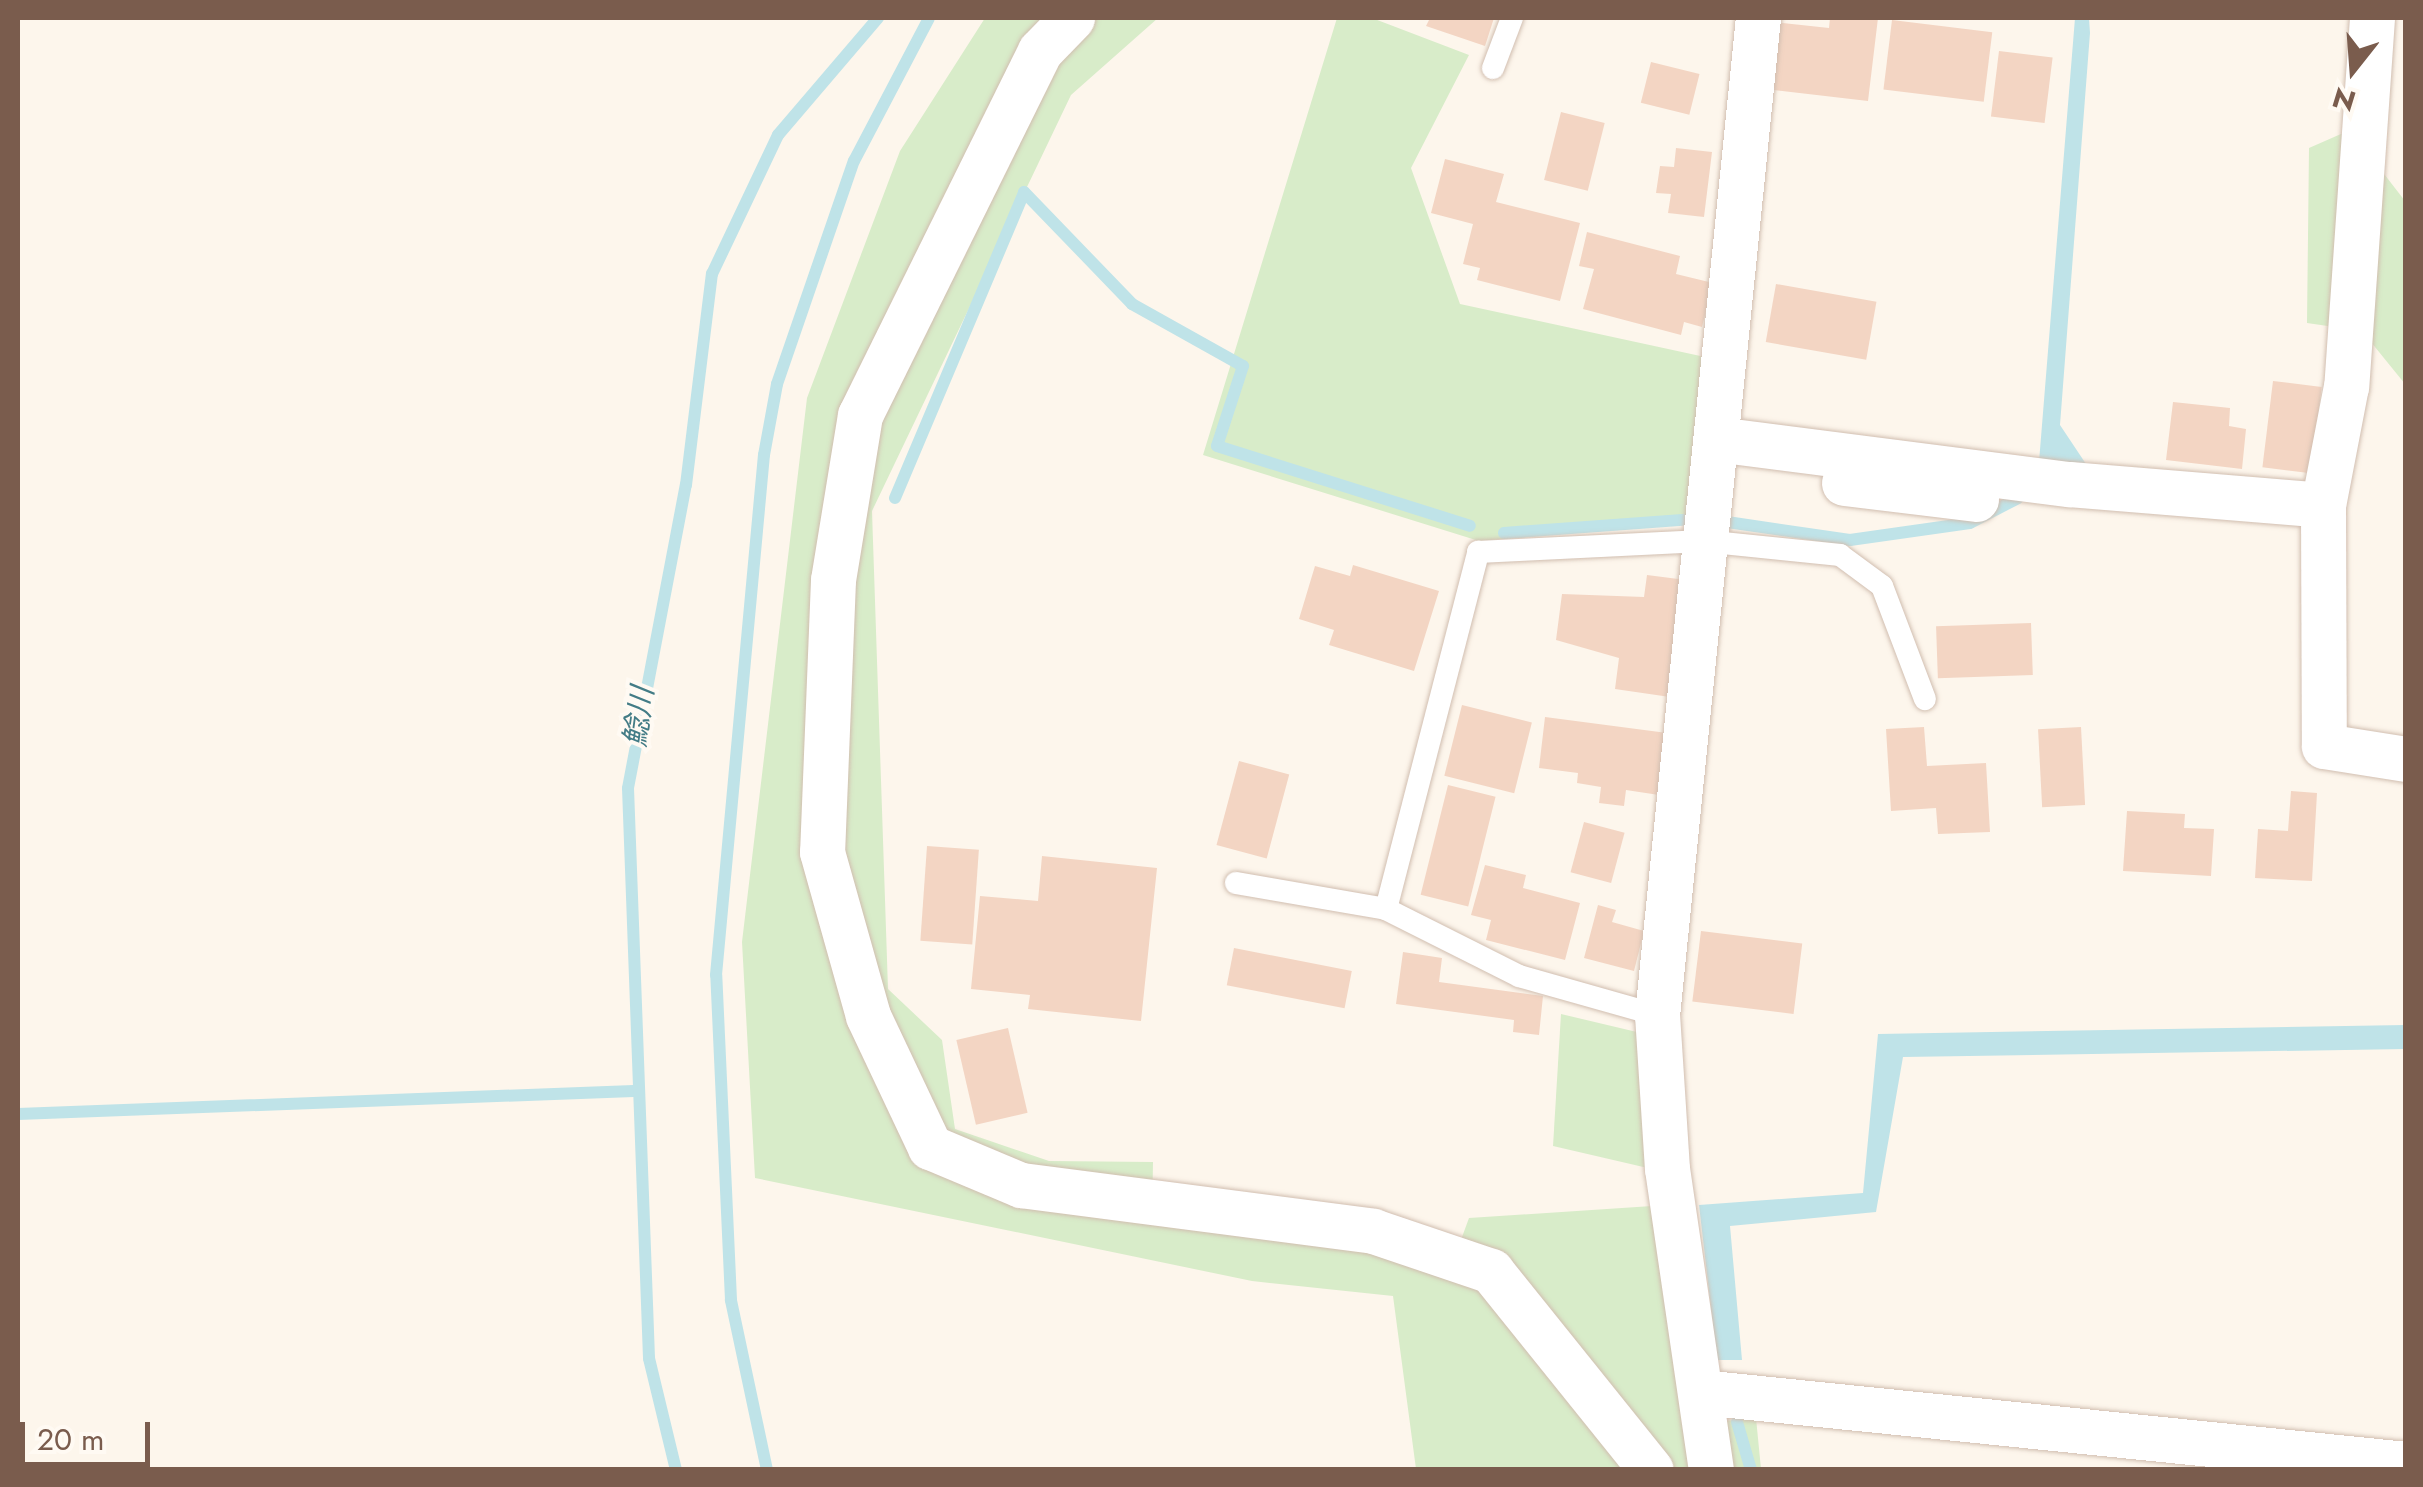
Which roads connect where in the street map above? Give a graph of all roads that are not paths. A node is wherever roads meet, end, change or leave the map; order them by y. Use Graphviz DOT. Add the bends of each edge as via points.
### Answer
graph roads {
  1 [pos="1072,18"];
  2 [pos="1512,18"];
  3 [pos="1758,18"];
  4 [pos="2372,18"];
  5 [pos="1493,68"];
  6 [pos="1714,453"];
  7 [pos="1976,499"];
  8 [pos="2323,504"];
  9 [pos="1704,541"];
  10 [pos="1925,699"];
  11 [pos="2406,759"];
  12 [pos="1236,883"];
  13 [pos="1386,908"];
  14 [pos="1657,1015"];
  15 [pos="1701,1392"];
  16 [pos="2406,1464"];
  17 [pos="1651,1470"];
  18 [pos="1711,1470"];
  1 -- 17 [label="street" via="1040,51 860,415 834,580 822,852 868,1016 930,1147 1021,1185 1373,1232 1491,1270"];
  2 -- 5 [label="lane"];
  3 -- 6 [label="street"];
  4 -- 8 [label="street" via="2346,386"];
  6 -- 7 [label="street"];
  6 -- 8 [label="street"];
  6 -- 9 [label="street"];
  8 -- 11 [label="street" via="2324,746"];
  9 -- 10 [label="lane" via="1840,555 1882,586"];
  9 -- 13 [label="lane" via="1478,552"];
  9 -- 14 [label="street"];
  12 -- 13 [label="lane"];
  13 -- 14 [label="lane" via="1519,976"];
  14 -- 15 [label="street" via="1667,1169"];
  15 -- 16 [label="street"];
  15 -- 18 [label="street"];
}
